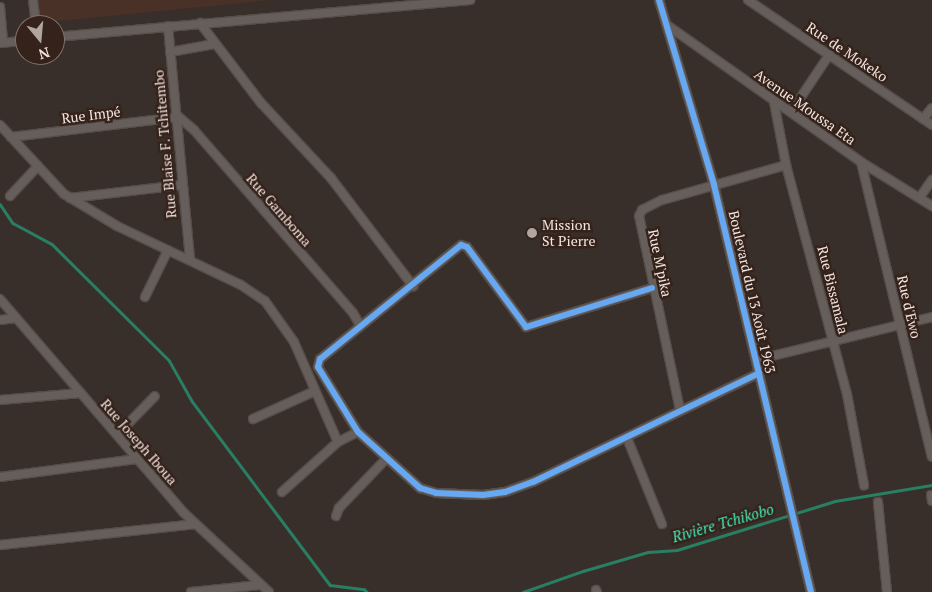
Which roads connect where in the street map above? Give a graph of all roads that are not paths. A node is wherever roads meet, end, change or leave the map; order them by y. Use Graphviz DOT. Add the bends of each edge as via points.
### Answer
graph roads {
  1 [pos="34,0"];
  2 [pos="470,0"];
  3 [pos="659,0"];
  4 [pos="748,0"];
  5 [pos="0,7"];
  6 [pos="35,15"];
  7 [pos="200,23"];
  8 [pos="667,25"];
  9 [pos="168,26"];
  10 [pos="65,37"];
  11 [pos="15,41"];
  12 [pos="2,43"];
  13 [pos="214,44"];
  14 [pos="170,52"];
  15 [pos="828,55"];
  16 [pos="774,102"];
  17 [pos="932,108"];
  18 [pos="791,112"];
  19 [pos="175,117"];
  20 [pos="923,119"];
  21 [pos="932,125"];
  22 [pos="0,126"];
  23 [pos="11,137"];
  24 [pos="862,162"];
  25 [pos="786,165"];
  26 [pos="38,166"];
  27 [pos="932,180"];
  28 [pos="180,184"];
  29 [pos="714,185"];
  30 [pos="10,196"];
  31 [pos="920,197"];
  32 [pos="70,198"];
  33 [pos="932,206"];
  34 [pos="168,250"];
  35 [pos="190,259"];
  36 [pos="413,286"];
  37 [pos="652,288"];
  38 [pos="145,297"];
  39 [pos="0,299"];
  40 [pos="932,317"];
  41 [pos="16,318"];
  42 [pos="0,320"];
  43 [pos="360,325"];
  44 [pos="900,325"];
  45 [pos="833,341"];
  46 [pos="756,360"];
  47 [pos="759,373"];
  48 [pos="315,391"];
  49 [pos="81,393"];
  50 [pos="155,396"];
  51 [pos="0,400"];
  52 [pos="680,410"];
  53 [pos="253,419"];
  54 [pos="358,432"];
  55 [pos="117,435"];
  56 [pos="627,438"];
  57 [pos="338,442"];
  58 [pos="932,457"];
  59 [pos="387,458"];
  60 [pos="137,459"];
  61 [pos="0,477"];
  62 [pos="864,485"];
  63 [pos="282,492"];
  64 [pos="931,495"];
  65 [pos="932,501"];
  66 [pos="878,502"];
  67 [pos="336,516"];
  68 [pos="195,524"];
  69 [pos="662,524"];
  70 [pos="0,545"];
  71 [pos="260,585"];
  72 [pos="191,592"];
  73 [pos="269,592"];
  74 [pos="810,592"];
  75 [pos="888,592"];
  1 -- 6 [label="street"];
  2 -- 7 [label="street"];
  3 -- 8 [label="street, Boulevard du 13 Août 1963"];
  4 -- 15 [label="street, Rue de Mokeko"];
  5 -- 12 [label="street"];
  7 -- 9 [label="street"];
  7 -- 13 [label="street"];
  8 -- 16 [label="street, Avenue Moussa Eta"];
  8 -- 29 [label="street, Boulevard du 13 Août 1963"];
  9 -- 10 [label="street"];
  9 -- 14 [label="street, Rue Blaise F. Tchitembo"];
  11 -- 12 [label="street"];
  13 -- 14 [label="street"];
  13 -- 36 [label="street" via="261,103 331,178"];
  14 -- 19 [label="street, Rue Blaise F. Tchitembo"];
  15 -- 18 [label="street"];
  15 -- 20 [label="street, Rue de Mokeko"];
  16 -- 18 [label="street, Avenue Moussa Eta"];
  16 -- 25 [label="street, Rue Bissamala"];
  17 -- 20 [label="street"];
  18 -- 24 [label="street, Avenue Moussa Eta"];
  19 -- 23 [label="street, Rue Impé"];
  19 -- 28 [label="street, Rue Blaise F. Tchitembo"];
  19 -- 43 [label="street, Rue Gamboma" via="194,130"];
  20 -- 21 [label="street, Rue de Mokeko"];
  22 -- 23 [label="street"];
  23 -- 26 [label="street"];
  24 -- 31 [label="street, Avenue Moussa Eta"];
  24 -- 44 [label="street, Rue d'Ewo"];
  25 -- 29 [label="street, Rue M'pika"];
  25 -- 45 [label="street, Rue Bissamala"];
  26 -- 30 [label="street"];
  26 -- 32 [label="street"];
  27 -- 31 [label="street"];
  28 -- 32 [label="street"];
  28 -- 35 [label="street, Rue Blaise F. Tchitembo"];
  29 -- 37 [label="street, Rue M'pika" via="642,210 640,232"];
  29 -- 46 [label="street, Boulevard du 13 Août 1963"];
  31 -- 33 [label="street, Avenue Moussa Eta"];
  32 -- 34 [label="street"];
  34 -- 35 [label="street"];
  34 -- 38 [label="street"];
  35 -- 48 [label="street" via="265,301 294,342"];
  36 -- 37 [label="street" via="460,244 467,247 526,327"];
  36 -- 43 [label="street"];
  37 -- 52 [label="street, Rue M'pika"];
  39 -- 41 [label="street, Rue Joseph Iboua"];
  40 -- 44 [label="street"];
  41 -- 42 [label="street"];
  41 -- 49 [label="street, Rue Joseph Iboua"];
  43 -- 54 [label="street" via="318,363 321,374"];
  44 -- 45 [label="street"];
  44 -- 58 [label="street, Rue d'Ewo"];
  45 -- 46 [label="street"];
  45 -- 62 [label="street, Rue Bissamala" via="847,394"];
  46 -- 47 [label="street, Boulevard du 13 Août 1963"];
  47 -- 52 [label="street"];
  47 -- 74 [label="street, Boulevard du 13 Août 1963"];
  48 -- 53 [label="street"];
  48 -- 57 [label="street"];
  49 -- 51 [label="street"];
  49 -- 55 [label="street, Rue Joseph Iboua"];
  50 -- 55 [label="street"];
  52 -- 56 [label="street"];
  54 -- 57 [label="street"];
  54 -- 59 [label="street"];
  55 -- 60 [label="street, Rue Joseph Iboua"];
  56 -- 59 [label="street" via="533,482 484,495 436,494 420,488"];
  56 -- 69 [label="street"];
  57 -- 63 [label="street"];
  59 -- 67 [label="street" via="339,508"];
  60 -- 61 [label="street"];
  60 -- 68 [label="street, Rue Joseph Iboua"];
  64 -- 65 [label="street"];
  66 -- 75 [label="street"];
  68 -- 70 [label="street"];
  68 -- 71 [label="street, Rue Joseph Iboua"];
  71 -- 72 [label="street"];
  71 -- 73 [label="street, Rue Joseph Iboua"];
}
